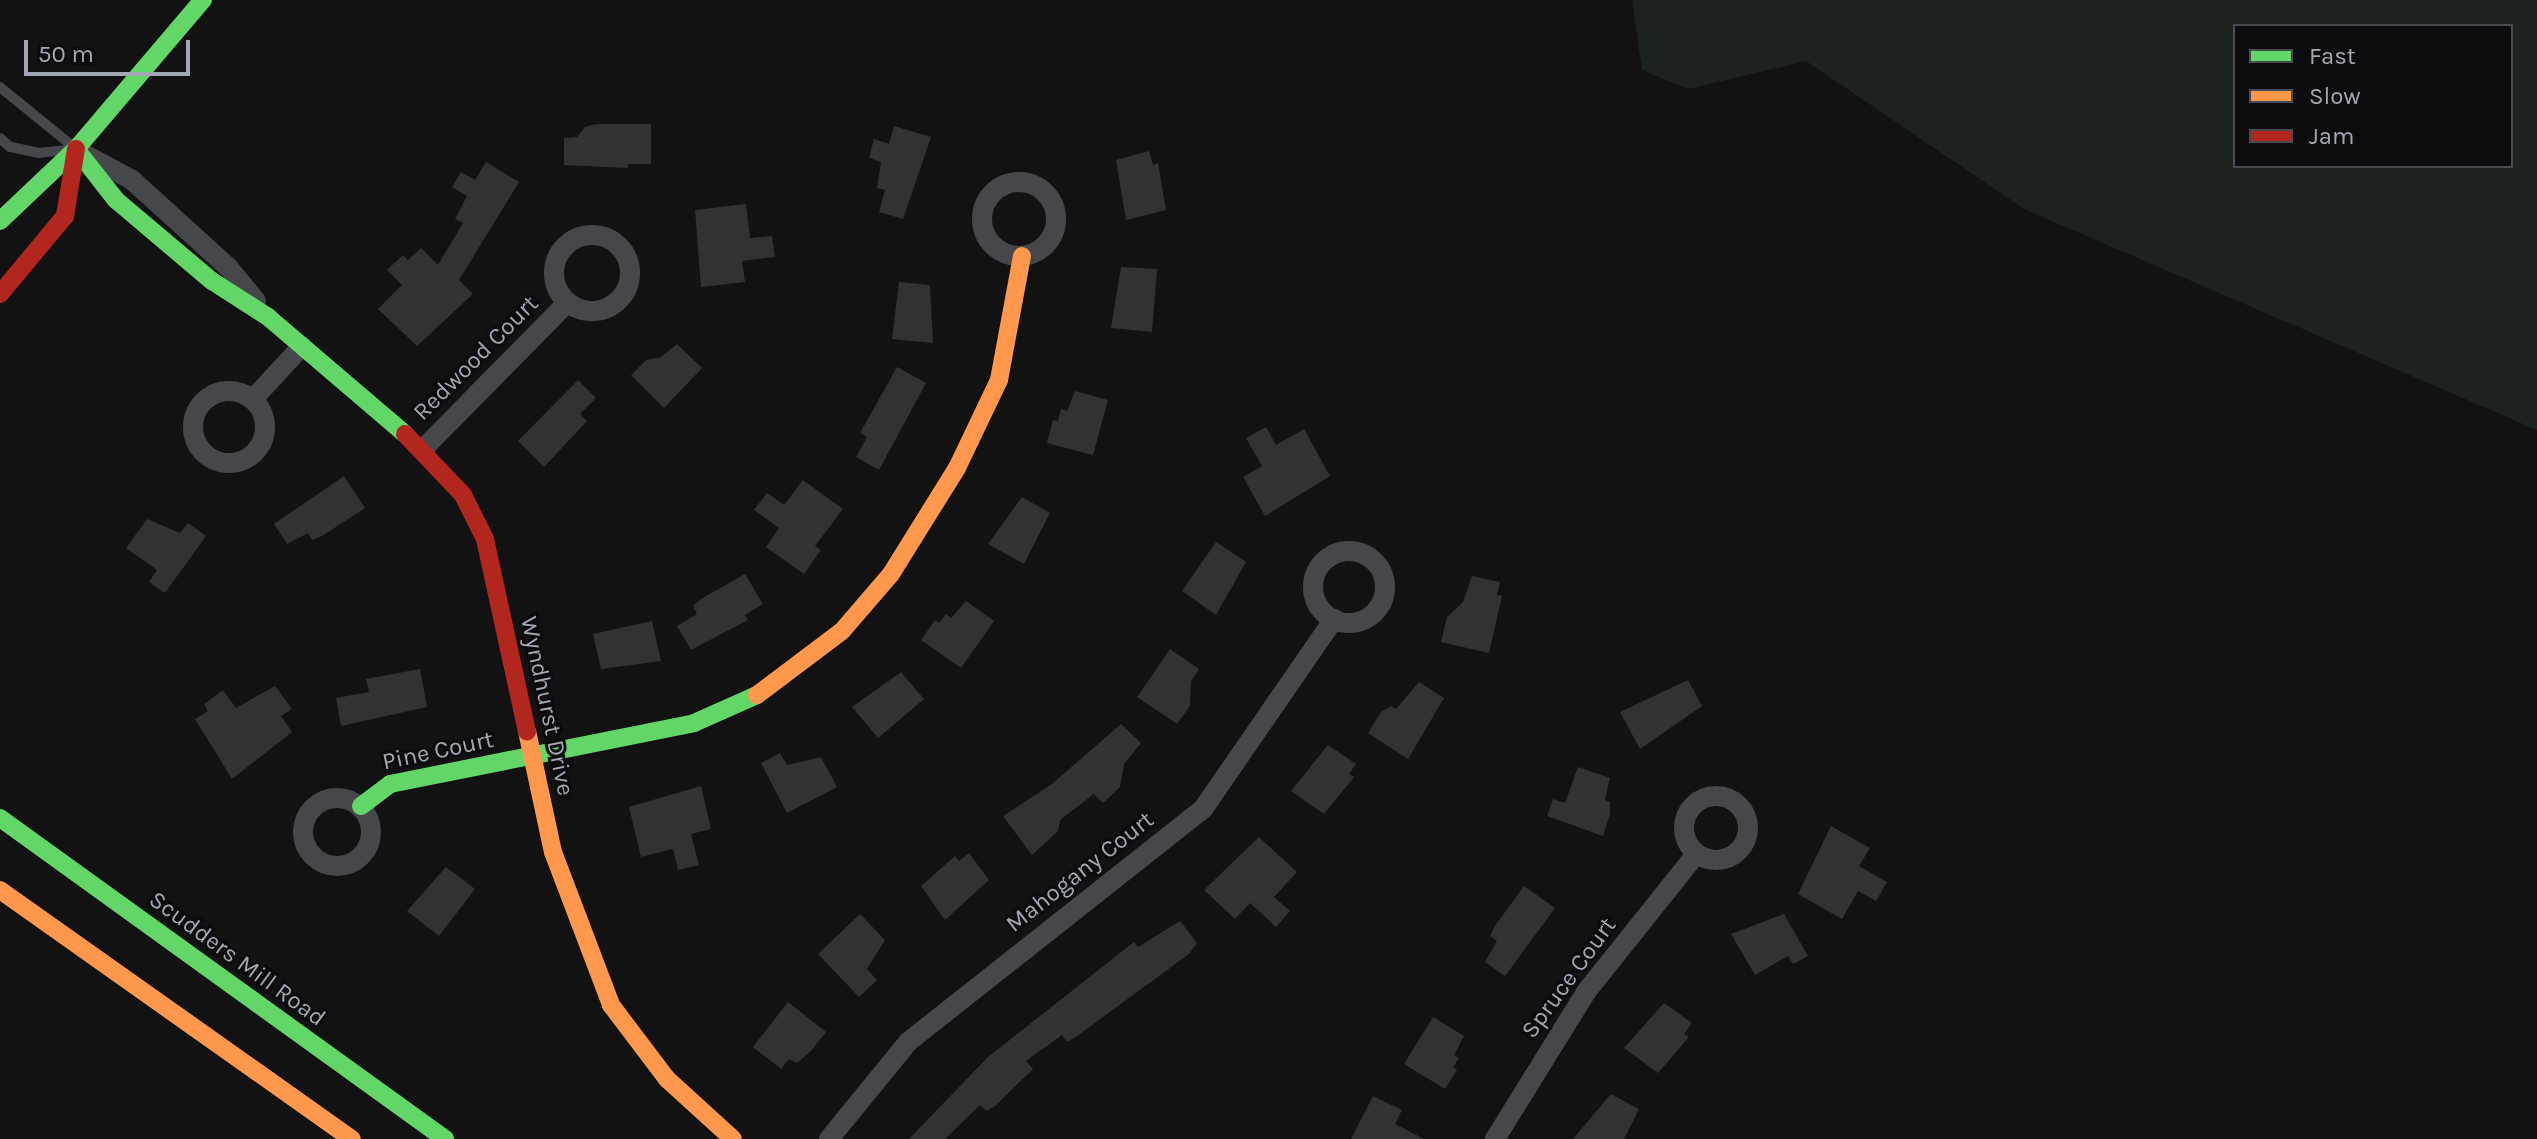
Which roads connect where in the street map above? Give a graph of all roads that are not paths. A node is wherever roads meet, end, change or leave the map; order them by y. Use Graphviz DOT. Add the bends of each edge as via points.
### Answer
graph roads {
  1 [pos="203,0"];
  2 [pos="0,87"];
  3 [pos="0,138"];
  4 [pos="76,149"];
  5 [pos="0,221"];
  6 [pos="1022,256"];
  7 [pos="0,294"];
  8 [pos="567,303"];
  9 [pos="268,317"];
  10 [pos="302,346"];
  11 [pos="253,399"];
  12 [pos="423,449"];
  13 [pos="1334,619"];
  14 [pos="531,758"];
  15 [pos="361,806"];
  16 [pos="0,818"];
  17 [pos="1696,854"];
  18 [pos="0,890"];
  19 [pos="352,1139"];
  20 [pos="445,1139"];
  21 [pos="733,1139"];
  22 [pos="829,1139"];
  23 [pos="1495,1139"];
  1 -- 4 [label="street"];
  2 -- 4 [label="lane"];
  3 -- 4 [label="lane" via="10,147 39,153"];
  4 -- 5 [label="street"];
  4 -- 7 [label="street" via="65,216"];
  4 -- 9 [label="street, Wyndhurst Drive" via="132,180 228,267"];
  6 -- 14 [label="street, Pine Court" via="999,380 975,431 891,574 842,631 769,689 694,723"];
  8 -- 12 [label="street, Redwood Court"];
  9 -- 10 [label="street, Wyndhurst Drive"];
  10 -- 11 [label="street"];
  10 -- 12 [label="street, Wyndhurst Drive"];
  12 -- 14 [label="street, Wyndhurst Drive" via="463,495 485,539"];
  13 -- 22 [label="street, Mahogany Court" via="1203,809 908,1042"];
  14 -- 15 [label="street, Pine Court" via="390,784"];
  14 -- 21 [label="street, Wyndhurst Drive" via="553,852 611,1005 667,1079"];
  16 -- 20 [label="street, Scudders Mill Road"];
  17 -- 23 [label="street, Spruce Court" via="1586,992"];
  18 -- 19 [label="street"];
}
